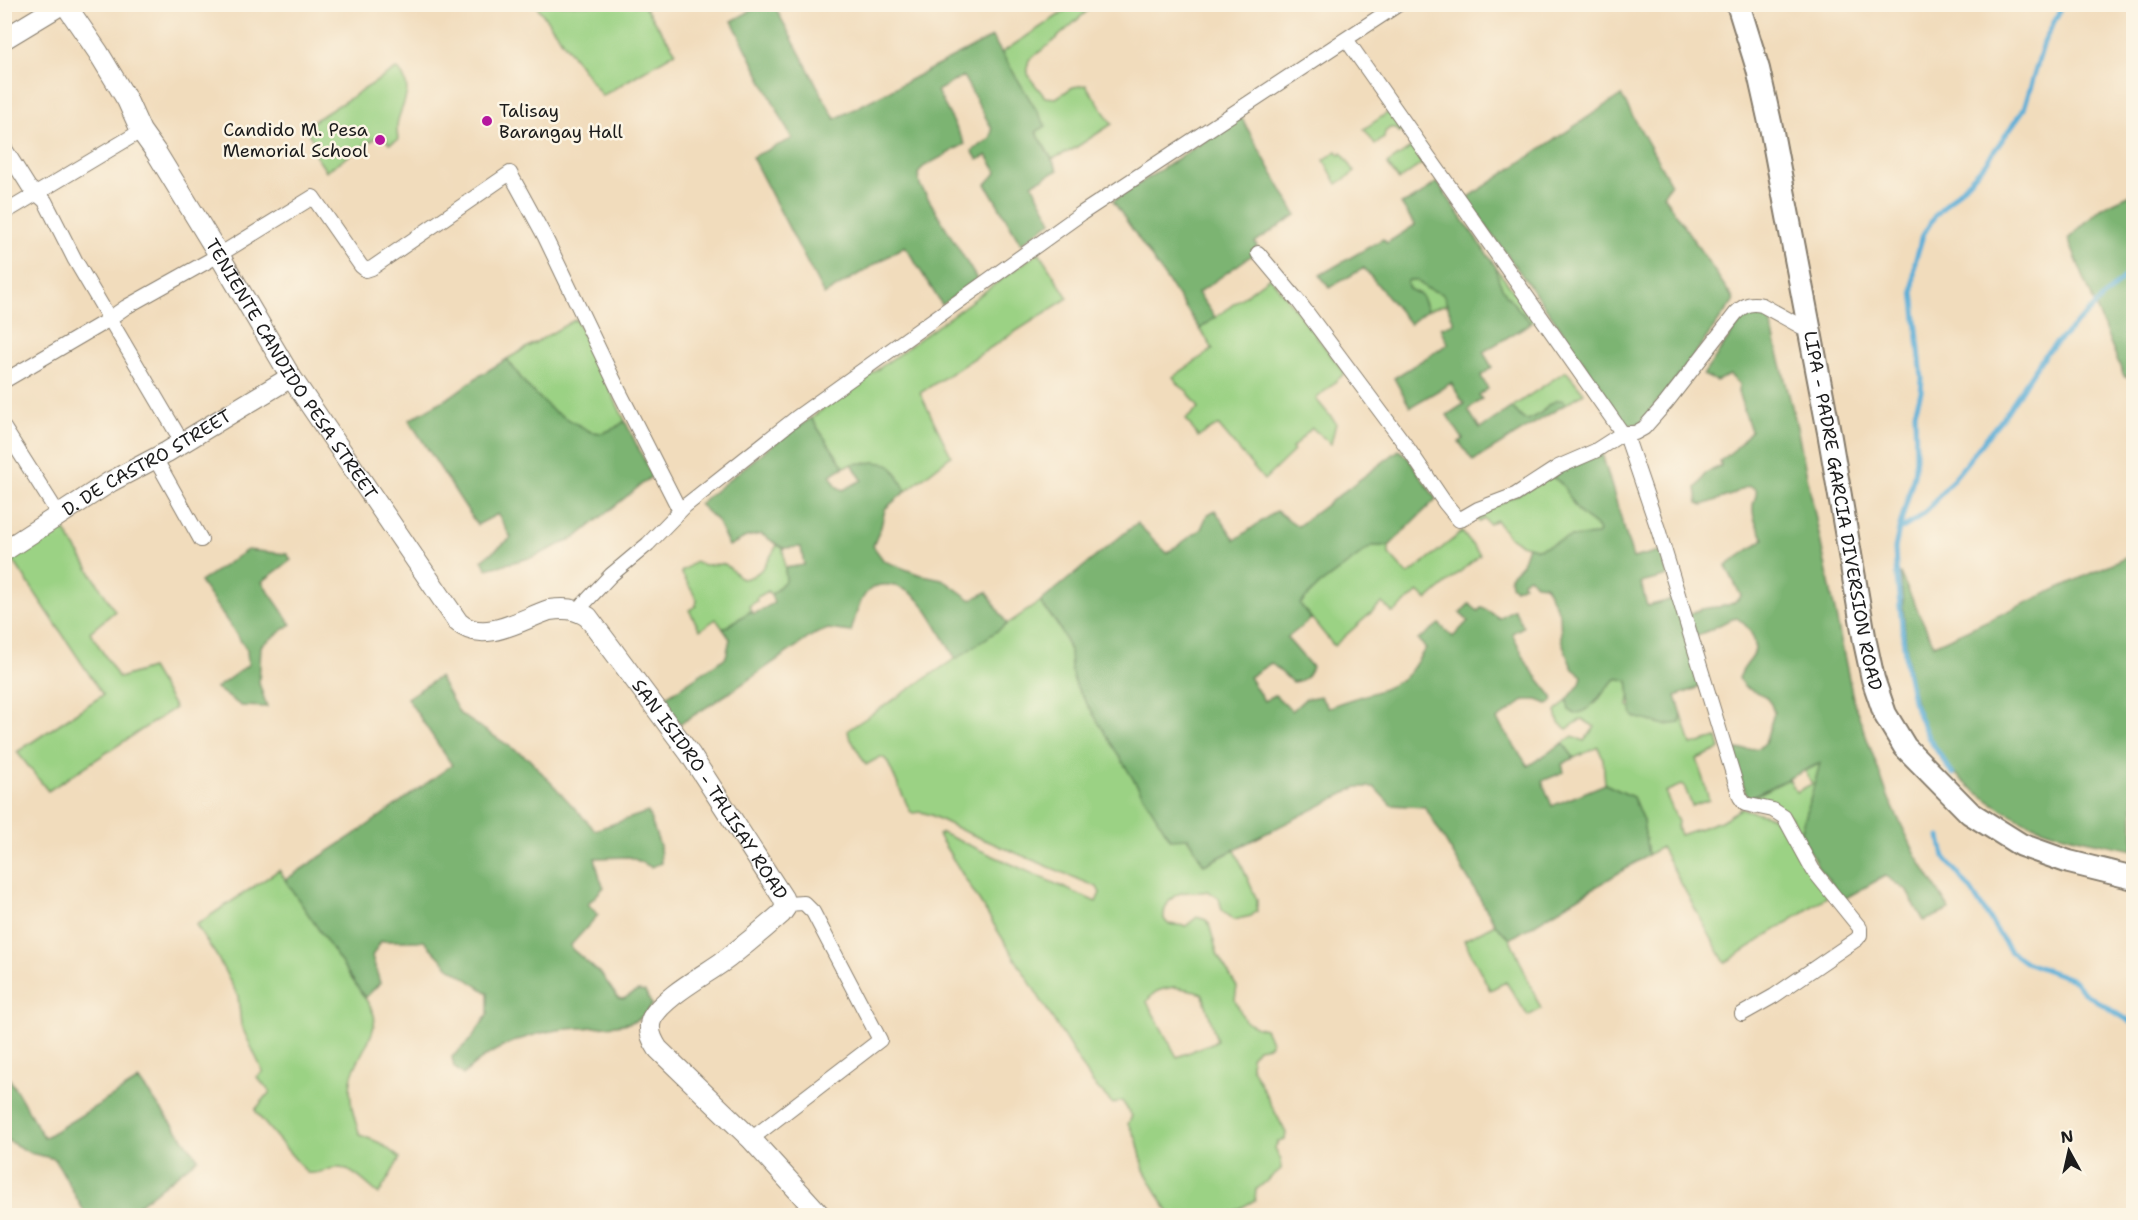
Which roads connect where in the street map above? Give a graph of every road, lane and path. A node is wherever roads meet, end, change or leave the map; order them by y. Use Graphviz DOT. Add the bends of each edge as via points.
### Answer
graph roads {
  1 [pos="63,4"];
  2 [pos="1399,4"];
  3 [pos="1738,4"];
  4 [pos="4,39"];
  5 [pos="1346,39"];
  6 [pos="141,131"];
  7 [pos="4,147"];
  8 [pos="37,194"];
  9 [pos="4,213"];
  10 [pos="1258,253"];
  11 [pos="219,255"];
  12 [pos="109,319"];
  13 [pos="1811,332"];
  14 [pos="291,377"];
  15 [pos="4,381"];
  16 [pos="4,428"];
  17 [pos="1623,433"];
  18 [pos="182,442"];
  19 [pos="155,458"];
  20 [pos="680,511"];
  21 [pos="59,515"];
  22 [pos="201,540"];
  23 [pos="4,551"];
  24 [pos="577,611"];
  25 [pos="2133,878"];
  26 [pos="786,904"];
  27 [pos="1742,1014"];
  28 [pos="750,1139"];
  29 [pos="821,1215"];
  1 -- 4 [label="street, TENIENTE CANDIDO PESA STREET"];
  1 -- 6 [label="street, TENIENTE CANDIDO PESA STREET" via="98,52"];
  2 -- 5 [label="street"];
  3 -- 13 [label="main road, LIPA - PADRE GARCIA DIVERSION ROAD" via="1769,116"];
  5 -- 17 [label="street"];
  5 -- 20 [label="street" via="1082,213 796,418"];
  6 -- 8 [label="street"];
  6 -- 11 [label="street, TENIENTE CANDIDO PESA STREET"];
  7 -- 8 [label="street"];
  8 -- 9 [label="street"];
  8 -- 12 [label="street" via="45,201"];
  10 -- 17 [label="street" via="1299,302 1459,520 1478,508 1515,495"];
  11 -- 12 [label="street"];
  11 -- 14 [label="street, TENIENTE CANDIDO PESA STREET"];
  11 -- 20 [label="street" via="313,197 361,266 369,270 510,173"];
  12 -- 15 [label="street"];
  12 -- 18 [label="street"];
  13 -- 17 [label="street" via="1762,305 1747,305 1736,313 1644,428"];
  13 -- 25 [label="main road, LIPA - PADRE GARCIA DIVERSION ROAD" via="1865,642 1885,714 1905,747 1970,813 2021,845"];
  14 -- 18 [label="street, D. DE CASTRO STREET"];
  14 -- 24 [label="street, TENIENTE CANDIDO PESA STREET" via="463,627 486,632 549,610"];
  16 -- 21 [label="street"];
  17 -- 27 [label="street" via="1655,518 1740,797 1745,804 1773,810 1784,818 1814,870 1860,928 1860,935 1851,943"];
  18 -- 19 [label="street, D. DE CASTRO STREET"];
  19 -- 21 [label="street, D. DE CASTRO STREET"];
  19 -- 22 [label="street"];
  20 -- 24 [label="street"];
  21 -- 23 [label="street, D. DE CASTRO STREET"];
  24 -- 26 [label="street, SAN ISIDRO - TALISAY ROAD" via="597,626 690,754"];
  26 -- 28 [label="street" via="804,903 813,912 880,1040"];
  26 -- 28 [label="street, SAN ISIDRO - TALISAY ROAD" via="782,914 670,999 650,1023 658,1049"];
  28 -- 29 [label="street, SAN ISIDRO - TALISAY ROAD"];
}
